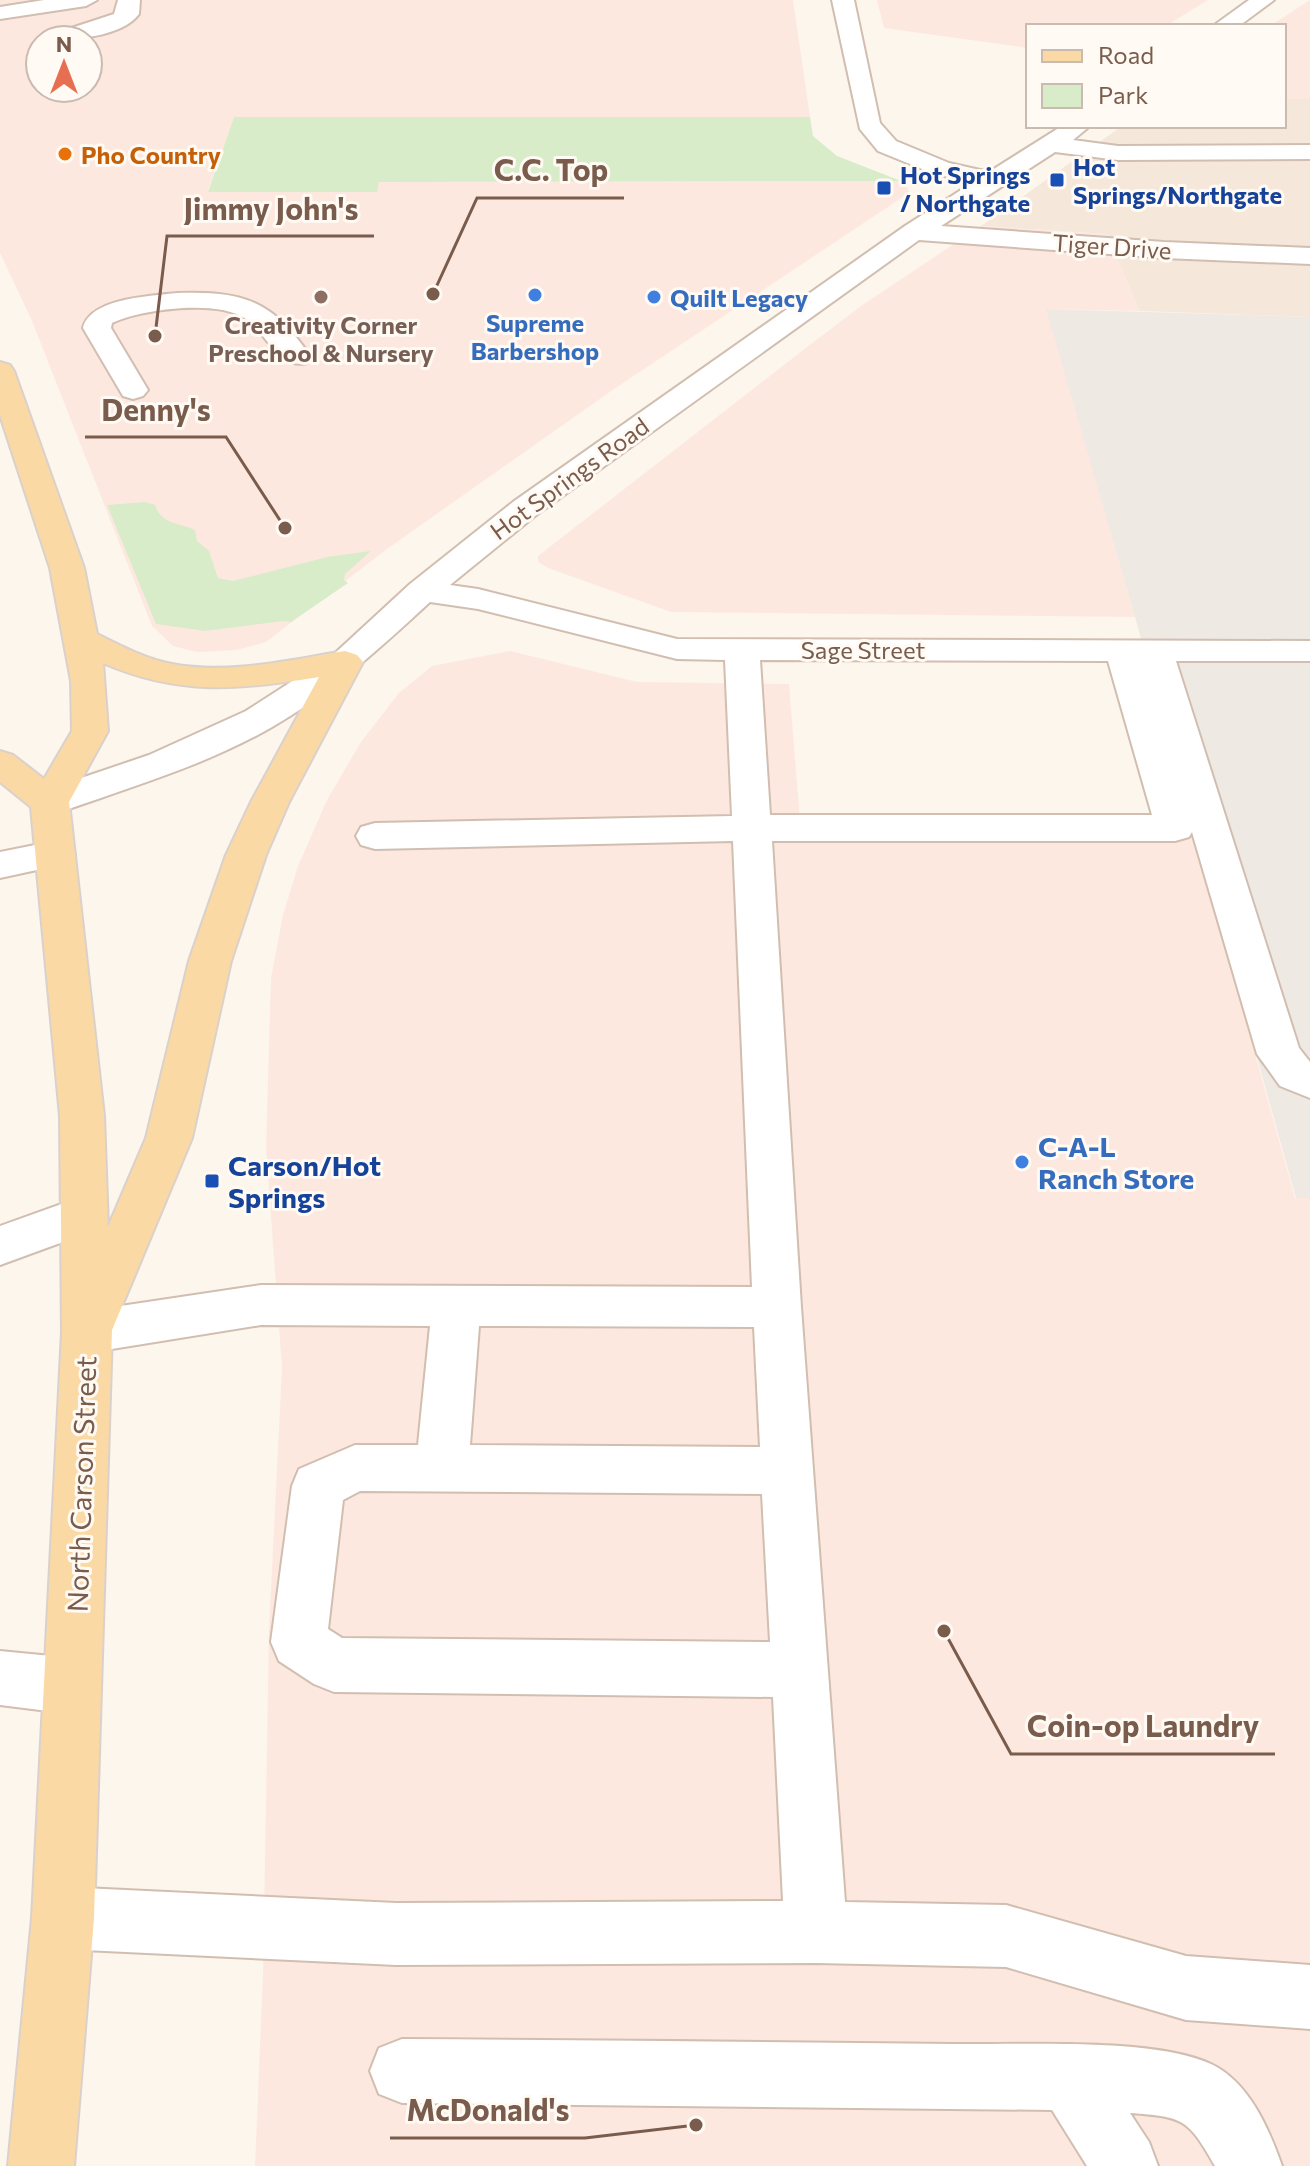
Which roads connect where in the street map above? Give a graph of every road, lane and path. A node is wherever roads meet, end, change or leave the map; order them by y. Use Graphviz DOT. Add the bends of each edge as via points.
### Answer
graph roads {
  1 [pos="86,0"];
  2 [pos="129,0"];
  3 [pos="843,0"];
  4 [pos="1263,0"];
  5 [pos="0,13"];
  6 [pos="1227,24"];
  7 [pos="104,25"];
  8 [pos="1075,128"];
  9 [pos="1052,144"];
  10 [pos="1310,152"];
  11 [pos="994,181"];
  12 [pos="914,232"];
  13 [pos="1310,256"];
  14 [pos="297,357"];
  15 [pos="0,371"];
  16 [pos="133,390"];
  17 [pos="7,415"];
  18 [pos="422,591"];
  19 [pos="80,639"];
  20 [pos="742,649"];
  21 [pos="1139,650"];
  22 [pos="1310,651"];
  23 [pos="345,662"];
  24 [pos="0,763"];
  25 [pos="50,802"];
  26 [pos="752,828"];
  27 [pos="375,836"];
  28 [pos="55,854"];
  29 [pos="0,865"];
  30 [pos="1294,1068"];
  31 [pos="84,1215"];
  32 [pos="0,1246"];
  33 [pos="456,1306"];
  34 [pos="777,1307"];
  35 [pos="87,1332"];
  36 [pos="442,1469"];
  37 [pos="787,1471"];
  38 [pos="800,1670"];
  39 [pos="0,1678"];
  40 [pos="72,1686"];
  41 [pos="63,1918"];
  42 [pos="816,1932"];
  43 [pos="1310,1997"];
  44 [pos="402,2071"];
  45 [pos="1069,2078"];
  46 [pos="41,2166"];
  47 [pos="1125,2166"];
  48 [pos="1249,2166"];
  1 -- 5 [label="street"];
  2 -- 7 [label="street" via="128,14"];
  3 -- 11 [label="street" via="868,124 887,146 941,168"];
  4 -- 6 [label="street"];
  8 -- 9 [label="street, Hot Springs Road"];
  9 -- 10 [label="street" via="1118,153"];
  9 -- 11 [label="street, Hot Springs Road"];
  11 -- 12 [label="street, Hot Springs Road"];
  12 -- 13 [label="street, Tiger Drive"];
  12 -- 18 [label="street, Hot Springs Road" via="524,509"];
  14 -- 16 [label="street" via="253,310 161,302 110,311 97,328"];
  15 -- 17 [label="main road"];
  17 -- 19 [label="main road" via="67,568"];
  18 -- 20 [label="street, Sage Street" via="478,599 677,649"];
  18 -- 23 [label="street, Hot Springs Road"];
  19 -- 23 [label="main road" via="124,661 170,675 242,677"];
  19 -- 25 [label="main road" via="89,681 90,731"];
  20 -- 21 [label="street, Sage Street"];
  20 -- 26 [label="street"];
  21 -- 22 [label="street, Sage Street"];
  21 -- 26 [label="street" via="1175,828"];
  21 -- 30 [label="street"];
  23 -- 25 [label="street, Hot Springs Road" via="259,719 162,763"];
  23 -- 35 [label="main road" via="246,855 210,961 169,1138"];
  24 -- 25 [label="main road"];
  25 -- 28 [label="main road, North Carson Street"];
  26 -- 27 [label="street"];
  26 -- 34 [label="street"];
  28 -- 29 [label="street"];
  28 -- 31 [label="main road, North Carson Street" via="82,1116"];
  31 -- 32 [label="street"];
  31 -- 35 [label="main road, North Carson Street"];
  33 -- 34 [label="street"];
  33 -- 35 [label="street" via="261,1305"];
  33 -- 36 [label="street"];
  34 -- 37 [label="street"];
  35 -- 40 [label="main road, North Carson Street"];
  36 -- 37 [label="street"];
  36 -- 38 [label="street" via="355,1468 318,1486 299,1642 334,1665"];
  37 -- 38 [label="street"];
  38 -- 42 [label="street"];
  39 -- 40 [label="street"];
  40 -- 41 [label="main road, North Carson Street"];
  41 -- 42 [label="street" via="396,1934"];
  41 -- 46 [label="main road, North Carson Street"];
  42 -- 43 [label="street" via="1006,1936 1186,1988"];
  44 -- 45 [label="street"];
  45 -- 47 [label="street"];
  45 -- 48 [label="street" via="1190,2086 1224,2121"];
}
